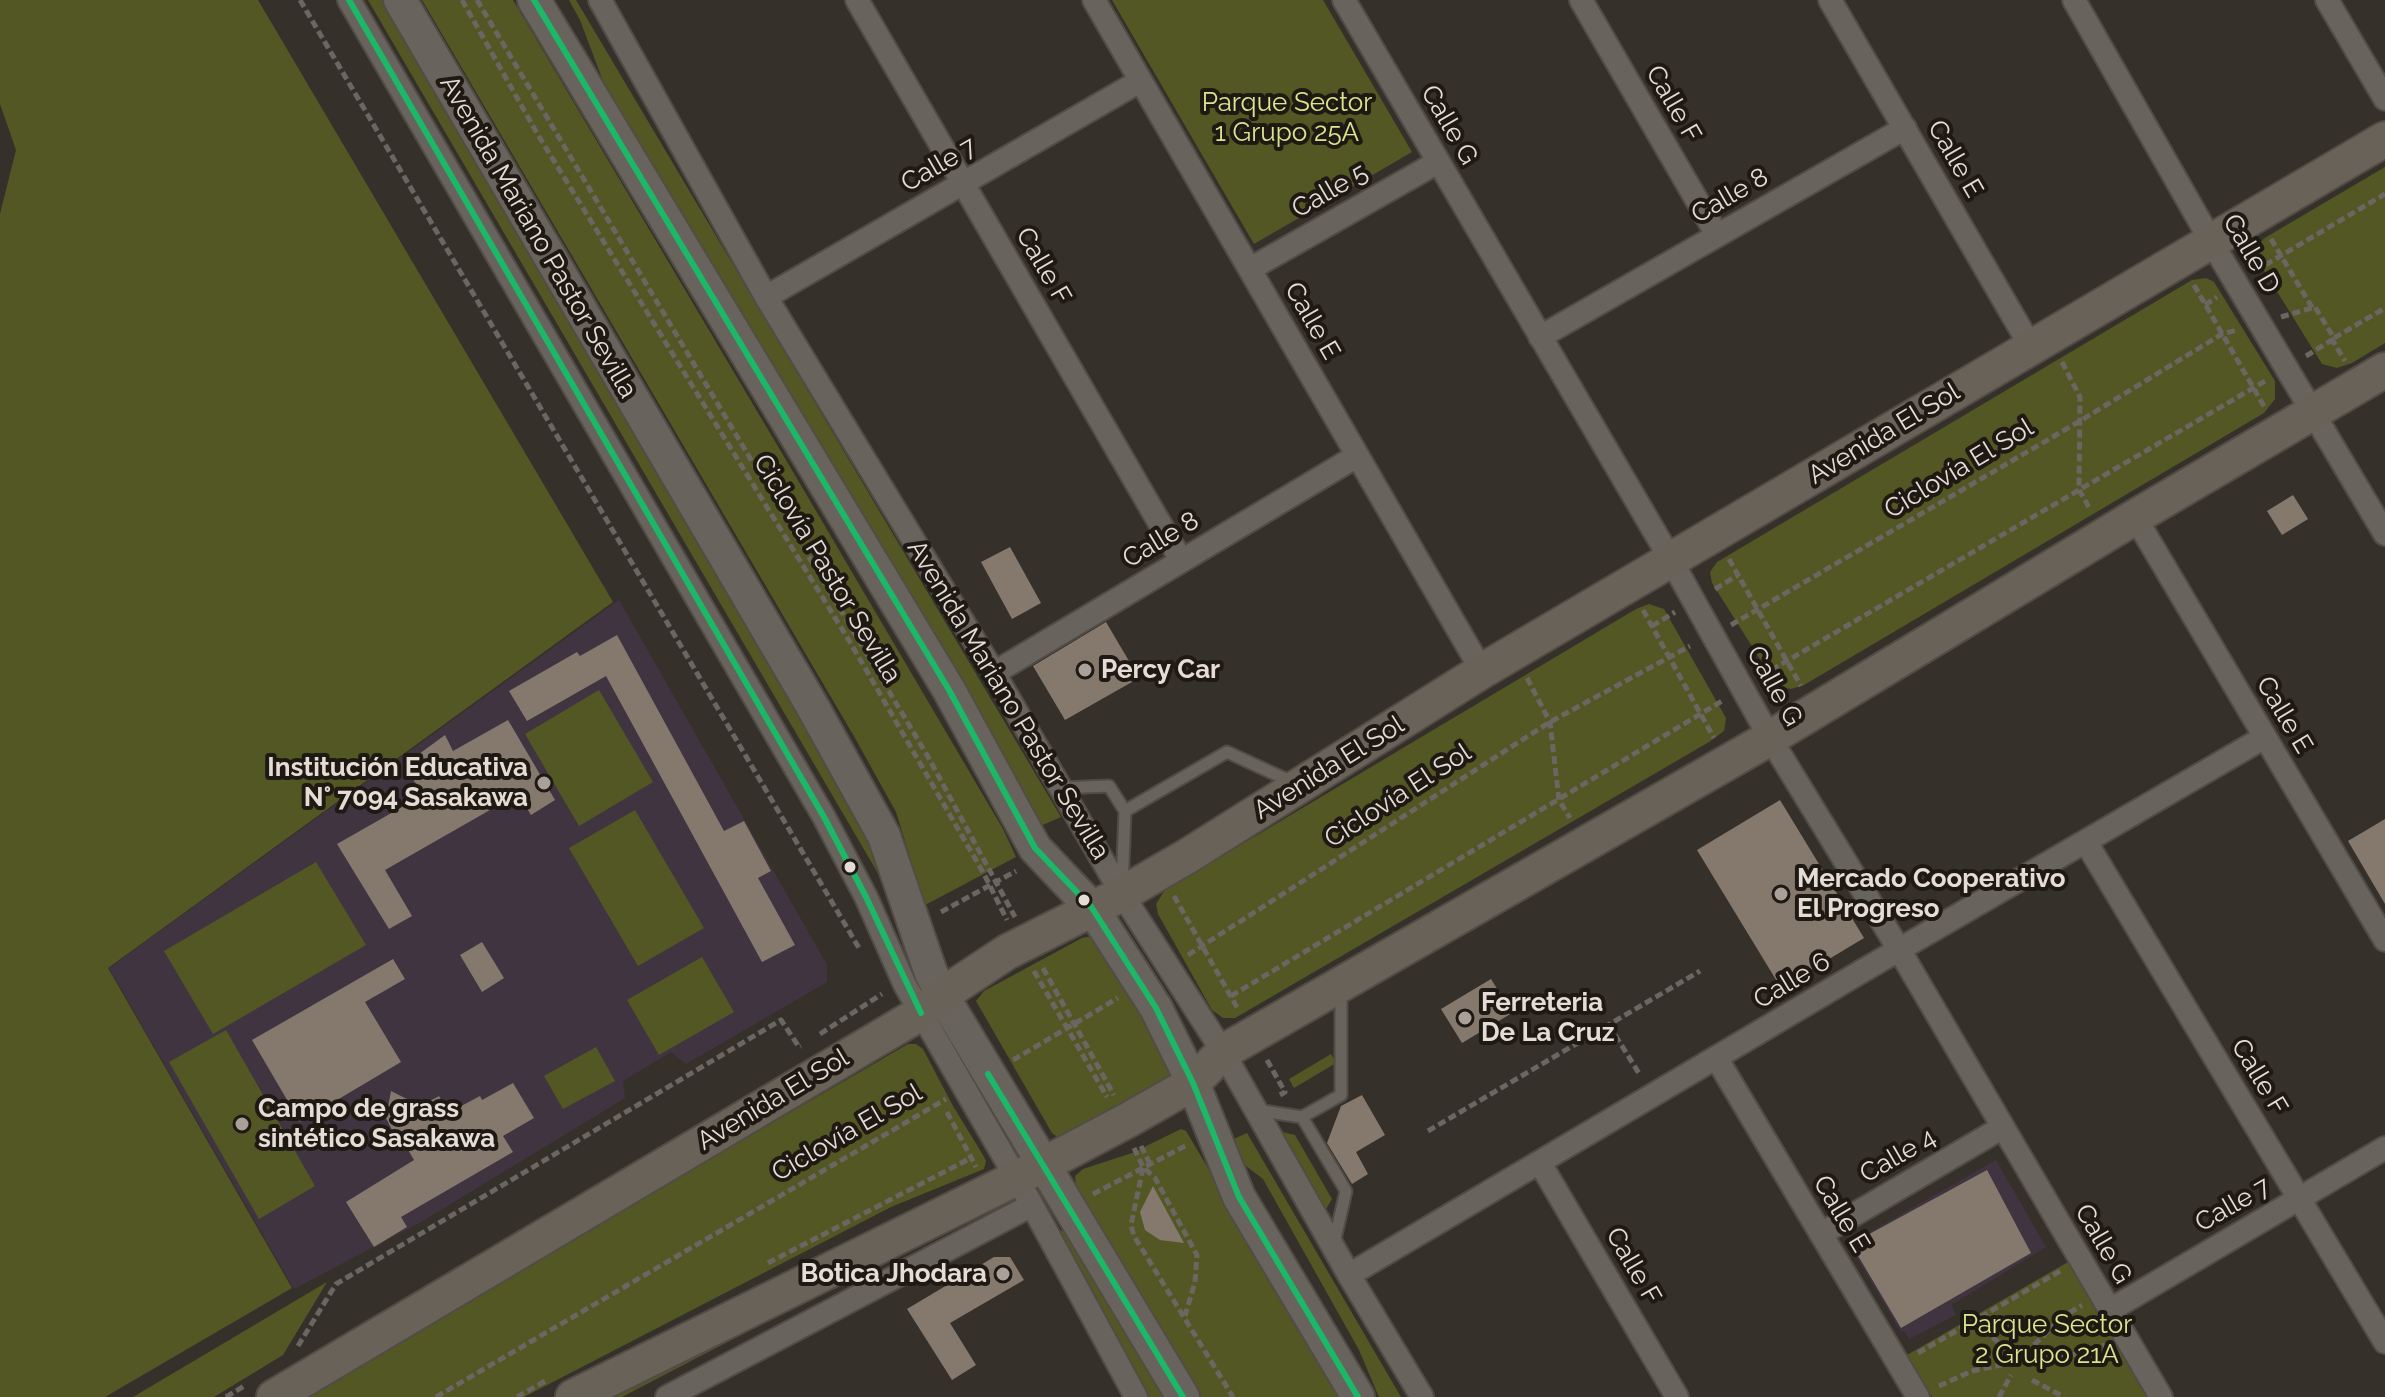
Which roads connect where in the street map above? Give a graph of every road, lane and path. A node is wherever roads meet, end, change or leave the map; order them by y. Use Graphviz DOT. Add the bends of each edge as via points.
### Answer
graph roads {
  1 [pos="300,0"];
  2 [pos="349,0"];
  3 [pos="400,0"];
  4 [pos="462,0"];
  5 [pos="477,0"];
  6 [pos="534,0"];
  7 [pos="600,0"];
  8 [pos="857,0"];
  9 [pos="1094,0"];
  10 [pos="1344,0"];
  11 [pos="1581,0"];
  12 [pos="1830,0"];
  13 [pos="2074,0"];
  14 [pos="2327,0"];
  15 [pos="1140,81"];
  16 [pos="2385,99"];
  17 [pos="1905,128"];
  18 [pos="2385,139"];
  19 [pos="1438,162"];
  20 [pos="963,184"];
  21 [pos="2385,194"];
  22 [pos="2256,215"];
  23 [pos="1717,235"];
  24 [pos="2211,241"];
  25 [pos="2280,255"];
  26 [pos="2179,260"];
  27 [pos="1250,269"];
  28 [pos="766,297"];
  29 [pos="2313,308"];
  30 [pos="2385,308"];
  31 [pos="2260,323"];
  32 [pos="2222,334"];
  33 [pos="1540,337"];
  34 [pos="2040,342"];
  35 [pos="2372,378"];
  36 [pos="2254,389"];
  37 [pos="2313,413"];
  38 [pos="2080,421"];
  39 [pos="2279,433"];
  40 [pos="1357,456"];
  41 [pos="2079,490"];
  42 [pos="2135,517"];
  43 [pos="1715,534"];
  44 [pos="2385,534"];
  45 [pos="2105,536"];
  46 [pos="1181,560"];
  47 [pos="1671,560"];
  48 [pos="1629,584"];
  49 [pos="1758,610"];
  50 [pos="1713,634"];
  51 [pos="1514,652"];
  52 [pos="1669,657"];
  53 [pos="1786,659"];
  54 [pos="1482,671"];
  55 [pos="994,673"];
  56 [pos="1814,711"];
  57 [pos="1701,714"];
  58 [pos="1550,722"];
  59 [pos="2265,737"];
  60 [pos="1770,738"];
  61 [pos="1728,762"];
  62 [pos="1300,786"];
  63 [pos="1060,788"];
  64 [pos="1559,800"];
  65 [pos="1125,811"];
  66 [pos="2086,842"];
  67 [pos="1586,843"];
  68 [pos="1160,872"];
  69 [pos="1107,901"];
  70 [pos="2379,915"];
  71 [pos="2385,940"];
  72 [pos="1024,942"];
  73 [pos="1203,946"];
  74 [pos="1900,951"];
  75 [pos="862,954"];
  76 [pos="1168,967"];
  77 [pos="1700,971"];
  78 [pos="1141,984"];
  79 [pos="1341,984"];
  80 [pos="883,994"];
  81 [pos="1231,996"];
  82 [pos="931,1004"];
  83 [pos="1609,1025"];
  84 [pos="1071,1027"];
  85 [pos="1253,1035"];
  86 [pos="1223,1052"];
  87 [pos="1717,1059"];
  88 [pos="976,1081"];
  89 [pos="1193,1083"];
  90 [pos="1653,1096"];
  91 [pos="1255,1110"];
  92 [pos="1302,1117"];
  93 [pos="1125,1122"];
  94 [pos="2003,1127"];
  95 [pos="1428,1131"];
  96 [pos="1211,1132"];
  97 [pos="2385,1148"];
  98 [pos="1540,1163"];
  99 [pos="1147,1165"];
  100 [pos="1030,1183"];
  101 [pos="2299,1199"];
  102 [pos="1070,1206"];
  103 [pos="1821,1234"];
  104 [pos="1333,1247"];
  105 [pos="2080,1260"];
  106 [pos="1349,1275"];
  107 [pos="2099,1306"];
  108 [pos="1185,1316"];
  109 [pos="1980,1317"];
  110 [pos="2111,1340"];
  111 [pos="2385,1342"];
  112 [pos="2034,1345"];
  113 [pos="2009,1352"];
  114 [pos="290,1359"];
  115 [pos="2045,1363"];
  116 [pos="1898,1364"];
  117 [pos="2006,1364"];
  118 [pos="2011,1375"];
  119 [pos="2032,1380"];
  120 [pos="263,1389"];
  121 [pos="1925,1393"];
  122 [pos="226,1397"];
  123 [pos="436,1397"];
  124 [pos="573,1397"];
  125 [pos="667,1397"];
  126 [pos="1136,1397"];
  127 [pos="1183,1397"];
  128 [pos="1233,1397"];
  129 [pos="1358,1397"];
  130 [pos="1422,1397"];
  131 [pos="1677,1397"];
  132 [pos="1999,1397"];
  133 [pos="2064,1397"];
  134 [pos="2161,1397"];
  1 -- 75 [label="path"];
  2 -- 82 [label="street, Avenida Mariano Pastor Sevilla"];
  3 -- 82 [label="main road, Avenida Mariano Pastor Sevilla" via="884,836 931,973"];
  4 -- 72 [label="path, Ciclovía Pastor Sevilla" via="538,135 850,642"];
  5 -- 72 [label="path" via="927,755"];
  6 -- 69 [label="main road, Avenida Mariano Pastor Sevilla" via="949,690 1035,848"];
  7 -- 28 [label="street, Avenida Mariano Pastor Sevilla"];
  8 -- 20 [label="street, Calle F"];
  9 -- 15 [label="street, Calle E"];
  10 -- 19 [label="street, Calle G"];
  11 -- 23 [label="street, Calle F"];
  12 -- 17 [label="street, Calle E"];
  13 -- 24 [label="street, Calle D"];
  14 -- 16 [label="street"];
  15 -- 20 [label="street, Calle 7"];
  15 -- 27 [label="street, Calle E"];
  17 -- 23 [label="street, Calle 8"];
  17 -- 34 [label="street, Calle E"];
  18 -- 22 [label="main road, Avenida El Sol"];
  19 -- 27 [label="street, Calle 5"];
  19 -- 33 [label="street, Calle G"];
  20 -- 28 [label="street, Calle 7"];
  20 -- 46 [label="street, Calle F"];
  21 -- 25 [label="path"];
  22 -- 24 [label="main road, Avenida El Sol"];
  22 -- 25 [label="path"];
  23 -- 33 [label="street, Calle 8"];
  24 -- 26 [label="main road, Avenida El Sol"];
  24 -- 31 [label="street, Calle D"];
  25 -- 29 [label="path"];
  26 -- 32 [label="path"];
  26 -- 34 [label="main road, Avenida El Sol"];
  27 -- 40 [label="street, Calle E"];
  28 -- 55 [label="street, Avenida Mariano Pastor Sevilla"];
  29 -- 30 [label="path" via="2334,338"];
  29 -- 31 [label="path, Ciclovía El Sol"];
  29 -- 35 [label="path"];
  31 -- 32 [label="path, Ciclovía El Sol"];
  31 -- 37 [label="street, Calle D"];
  32 -- 36 [label="path"];
  32 -- 38 [label="path, Ciclovía El Sol"];
  33 -- 47 [label="street, Calle G"];
  34 -- 38 [label="path" via="2080,397"];
  34 -- 43 [label="main road, Avenida El Sol"];
  35 -- 37 [label="main road"];
  36 -- 39 [label="path"];
  36 -- 41 [label="path"];
  37 -- 39 [label="main road"];
  37 -- 44 [label="street, Calle D"];
  38 -- 41 [label="path"];
  38 -- 49 [label="path, Ciclovía El Sol"];
  39 -- 42 [label="main road"];
  40 -- 46 [label="street, Calle 8"];
  40 -- 54 [label="street, Calle E"];
  41 -- 45 [label="path"];
  41 -- 53 [label="path"];
  42 -- 45 [label="main road"];
  42 -- 59 [label="street, Calle E"];
  43 -- 47 [label="main road, Avenida El Sol"];
  43 -- 49 [label="path"];
  45 -- 56 [label="main road"];
  46 -- 55 [label="street, Calle 8"];
  47 -- 48 [label="main road, Avenida El Sol"];
  47 -- 50 [label="street, Calle G"];
  48 -- 51 [label="main road, Avenida El Sol"];
  48 -- 52 [label="path"];
  49 -- 50 [label="path, Ciclovía El Sol"];
  49 -- 53 [label="path"];
  50 -- 52 [label="path, Ciclovía El Sol"];
  50 -- 60 [label="street, Calle G"];
  51 -- 54 [label="main road, Avenida El Sol"];
  51 -- 58 [label="path"];
  52 -- 57 [label="path"];
  52 -- 58 [label="path, Ciclovía El Sol"];
  53 -- 56 [label="path"];
  54 -- 62 [label="main road, Avenida El Sol"];
  55 -- 63 [label="street, Avenida Mariano Pastor Sevilla"];
  56 -- 60 [label="main road"];
  57 -- 61 [label="path"];
  57 -- 64 [label="path"];
  58 -- 64 [label="path"];
  58 -- 73 [label="path, Ciclovía El Sol"];
  59 -- 66 [label="street, Calle 6"];
  59 -- 70 [label="street, Calle E"];
  60 -- 61 [label="main road"];
  60 -- 74 [label="street, Calle G"];
  61 -- 67 [label="main road"];
  62 -- 65 [label="lane" via="1227,752"];
  62 -- 68 [label="main road, Avenida El Sol"];
  63 -- 65 [label="lane" via="1109,786"];
  63 -- 69 [label="street, Avenida Mariano Pastor Sevilla"];
  64 -- 67 [label="path"];
  64 -- 81 [label="path"];
  65 -- 69 [label="lane"];
  66 -- 74 [label="street, Calle 6"];
  66 -- 101 [label="street, Calle F"];
  67 -- 79 [label="main road"];
  68 -- 69 [label="main road, Avenida El Sol"];
  68 -- 73 [label="path"];
  69 -- 72 [label="main road, Avenida El Sol"];
  69 -- 76 [label="street, Avenida Mariano Pastor Sevilla"];
  69 -- 78 [label="main road, Avenida Mariano Pastor Sevilla"];
  70 -- 71 [label="street, Calle E"];
  72 -- 82 [label="main road, Avenida El Sol"];
  72 -- 84 [label="path"];
  73 -- 76 [label="path, Ciclovía El Sol"];
  73 -- 81 [label="path"];
  74 -- 87 [label="street, Calle 6"];
  74 -- 94 [label="street, Calle G"];
  76 -- 86 [label="street, Avenida Mariano Pastor Sevilla"];
  77 -- 83 [label="path"];
  78 -- 84 [label="path, Ciclovía El Sol"];
  78 -- 89 [label="main road, Avenida Mariano Pastor Sevilla"];
  79 -- 85 [label="main road"];
  79 -- 92 [label="lane" via="1341,1095"];
  80 -- 114 [label="path" via="799,1047 781,1020 336,1284"];
  81 -- 85 [label="path"];
  82 -- 88 [label="main road, Avenida Mariano Pastor Sevilla"];
  82 -- 120 [label="main road, Avenida El Sol"];
  83 -- 90 [label="path"];
  83 -- 95 [label="path"];
  84 -- 88 [label="path, Ciclovía El Sol"];
  84 -- 93 [label="path"];
  85 -- 86 [label="main road"];
  85 -- 91 [label="path" via="1285,1092"];
  86 -- 89 [label="main road"];
  86 -- 91 [label="street, Avenida Mariano Pastor Sevilla"];
  87 -- 90 [label="street, Calle 6"];
  87 -- 103 [label="street, Calle E"];
  88 -- 100 [label="main road, Avenida Mariano Pastor Sevilla"];
  88 -- 123 [label="path, Ciclovía El Sol"];
  89 -- 93 [label="main road"];
  89 -- 96 [label="main road, Avenida Mariano Pastor Sevilla"];
  90 -- 98 [label="street, Calle 6"];
  91 -- 92 [label="lane"];
  91 -- 104 [label="street, Avenida Mariano Pastor Sevilla"];
  92 -- 104 [label="lane" via="1346,1191"];
  93 -- 99 [label="path"];
  93 -- 100 [label="main road"];
  94 -- 103 [label="street, Calle 4"];
  94 -- 105 [label="street, Calle G"];
  96 -- 99 [label="path"];
  96 -- 129 [label="main road, Avenida Mariano Pastor Sevilla" via="1239,1197"];
  97 -- 101 [label="street, Calle 7"];
  98 -- 106 [label="street, Calle 6"];
  98 -- 131 [label="street, Calle F"];
  99 -- 102 [label="path"];
  99 -- 108 [label="path" via="1197,1255"];
  99 -- 108 [label="path" via="1131,1225"];
  100 -- 102 [label="main road, Avenida Mariano Pastor Sevilla"];
  100 -- 124 [label="main road"];
  100 -- 125 [label="street"];
  100 -- 126 [label="street, Avenida Mariano Pastor Sevilla"];
  101 -- 107 [label="street, Calle 7"];
  101 -- 111 [label="street, Calle F"];
  102 -- 127 [label="main road, Avenida Mariano Pastor Sevilla"];
  103 -- 116 [label="street, Calle E"];
  104 -- 106 [label="street, Avenida Mariano Pastor Sevilla"];
  105 -- 107 [label="street, Calle G"];
  105 -- 109 [label="path"];
  106 -- 130 [label="street, Avenida Mariano Pastor Sevilla"];
  107 -- 112 [label="path" via="2060,1319"];
  107 -- 134 [label="street, Calle G"];
  108 -- 128 [label="path"];
  109 -- 113 [label="path"];
  109 -- 116 [label="path"];
  110 -- 115 [label="path"];
  116 -- 121 [label="street, Calle E"];
  117 -- 121 [label="path" via="1972,1371"];
  118 -- 132 [label="path"];
  119 -- 133 [label="path"];
  120 -- 122 [label="path"];
}
